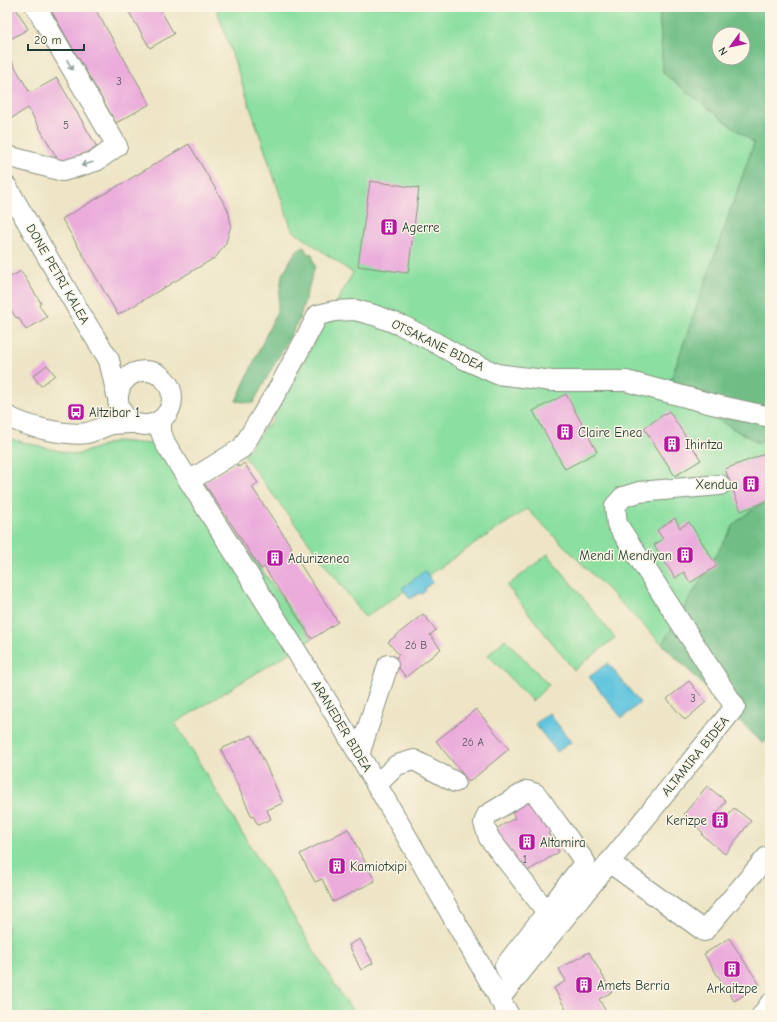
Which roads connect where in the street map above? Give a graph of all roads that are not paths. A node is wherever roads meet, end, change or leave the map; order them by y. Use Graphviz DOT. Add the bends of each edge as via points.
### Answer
graph roads {
  1 [pos="36,7"];
  2 [pos="7,156"];
  3 [pos="7,187"];
  4 [pos="109,360"];
  5 [pos="138,371"];
  6 [pos="118,401"];
  7 [pos="7,416"];
  8 [pos="770,417"];
  9 [pos="161,420"];
  10 [pos="137,424"];
  11 [pos="107,426"];
  12 [pos="165,443"];
  13 [pos="189,481"];
  14 [pos="720,485"];
  15 [pos="388,665"];
  16 [pos="359,755"];
  17 [pos="455,782"];
  18 [pos="376,785"];
  19 [pos="767,857"];
  20 [pos="610,862"];
  21 [pos="547,912"];
  22 [pos="513,982"];
  23 [pos="770,1004"];
  24 [pos="504,1007"];
  25 [pos="762,1015"];
  1 -- 2 [label="street, one-way" via="117,146 96,161 63,171"];
  3 -- 4 [label="street, DONE PETRI KALEA"];
  4 -- 5 [label="street"];
  4 -- 6 [label="street, DONE PETRI KALEA"];
  5 -- 6 [label="street" via="123,382"];
  5 -- 9 [label="street" via="150,371 160,375 168,384 172,393 172,403 168,413"];
  6 -- 10 [label="street" via="124,416"];
  6 -- 11 [label="street" via="115,415"];
  7 -- 11 [label="street" via="28,425 71,434 88,433"];
  8 -- 13 [label="street, OTSAKANE BIDEA" via="626,381 552,381 497,374 403,326 355,310 335,311 318,315 280,386 242,448"];
  9 -- 10 [label="street" via="152,425"];
  9 -- 12 [label="street, ARANEDER BIDEA" via="161,432"];
  10 -- 11 [label="street" via="120,423"];
  10 -- 12 [label="street, ARANEDER BIDEA"];
  12 -- 13 [label="street, ARANEDER BIDEA"];
  13 -- 16 [label="street, ARANEDER BIDEA" via="252,578"];
  14 -- 20 [label="street, ALTAMIRA BIDEA" via="639,492 623,497 615,506 616,524 735,707"];
  15 -- 16 [label="street"];
  16 -- 18 [label="street, ARANEDER BIDEA"];
  17 -- 18 [label="street" via="414,760 397,765"];
  18 -- 24 [label="street, ARANEDER BIDEA"];
  19 -- 20 [label="street" via="704,931"];
  20 -- 22 [label="street, ALTAMIRA BIDEA"];
  21 -- 21 [label="street" via="489,838 484,823 487,815 527,791 536,794 585,862"];
  21 -- 22 [label="street" via="505,966"];
  22 -- 24 [label="street, ALTAMIRA BIDEA"];
  23 -- 25 [label="street"];
}
